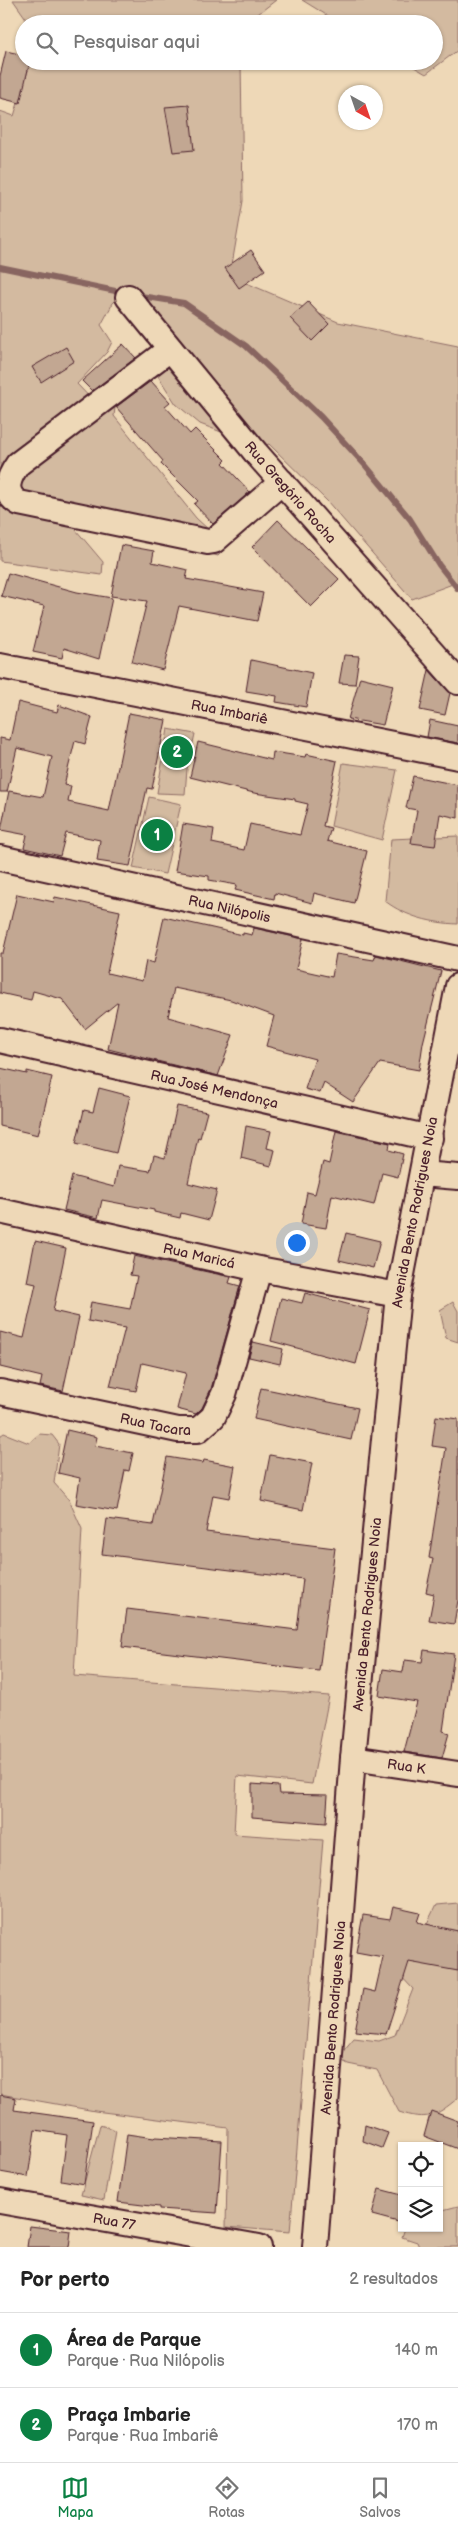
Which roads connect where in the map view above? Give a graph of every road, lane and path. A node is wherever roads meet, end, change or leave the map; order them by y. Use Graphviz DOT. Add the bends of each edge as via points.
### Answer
graph roads {
  1 [pos="128,297"];
  2 [pos="170,349"];
  3 [pos="282,482"];
  4 [pos="0,666"];
  5 [pos="458,682"];
  6 [pos="458,757"];
  7 [pos="0,858"];
  8 [pos="458,959"];
  9 [pos="458,986"];
  10 [pos="0,1040"];
  11 [pos="430,1138"];
  12 [pos="422,1174"];
  13 [pos="458,1177"];
  14 [pos="0,1211"];
  15 [pos="259,1268"];
  16 [pos="398,1295"];
  17 [pos="0,1392"];
  18 [pos="353,1758"];
  19 [pos="458,1774"];
  20 [pos="0,2201"];
  21 [pos="259,2247"];
  22 [pos="316,2247"];
  1 -- 2 [label="street, Rua Gregório Rocha"];
  2 -- 3 [label="street, Rua Gregório Rocha"];
  2 -- 3 [label="street" via="18,464 9,476 8,494 19,503 208,542 214,541"];
  3 -- 5 [label="street, Rua Gregório Rocha"];
  4 -- 6 [label="street, Rua Imbariê"];
  7 -- 8 [label="street, Rua Nilópolis"];
  9 -- 11 [label="street, Avenida Bento Rodrigues Noia"];
  10 -- 11 [label="street, Rua José Mendonça"];
  11 -- 12 [label="street, Avenida Bento Rodrigues Noia"];
  12 -- 13 [label="street"];
  12 -- 16 [label="street, Avenida Bento Rodrigues Noia"];
  14 -- 15 [label="street, Rua Maricá"];
  15 -- 16 [label="street, Rua Maricá"];
  15 -- 17 [label="street, Rua Tacara" via="224,1394 213,1417 198,1430 178,1430"];
  16 -- 18 [label="street, Avenida Bento Rodrigues Noia"];
  18 -- 19 [label="street, Rua K"];
  18 -- 22 [label="street, Avenida Bento Rodrigues Noia"];
  20 -- 21 [label="street, Rua 77"];
}
